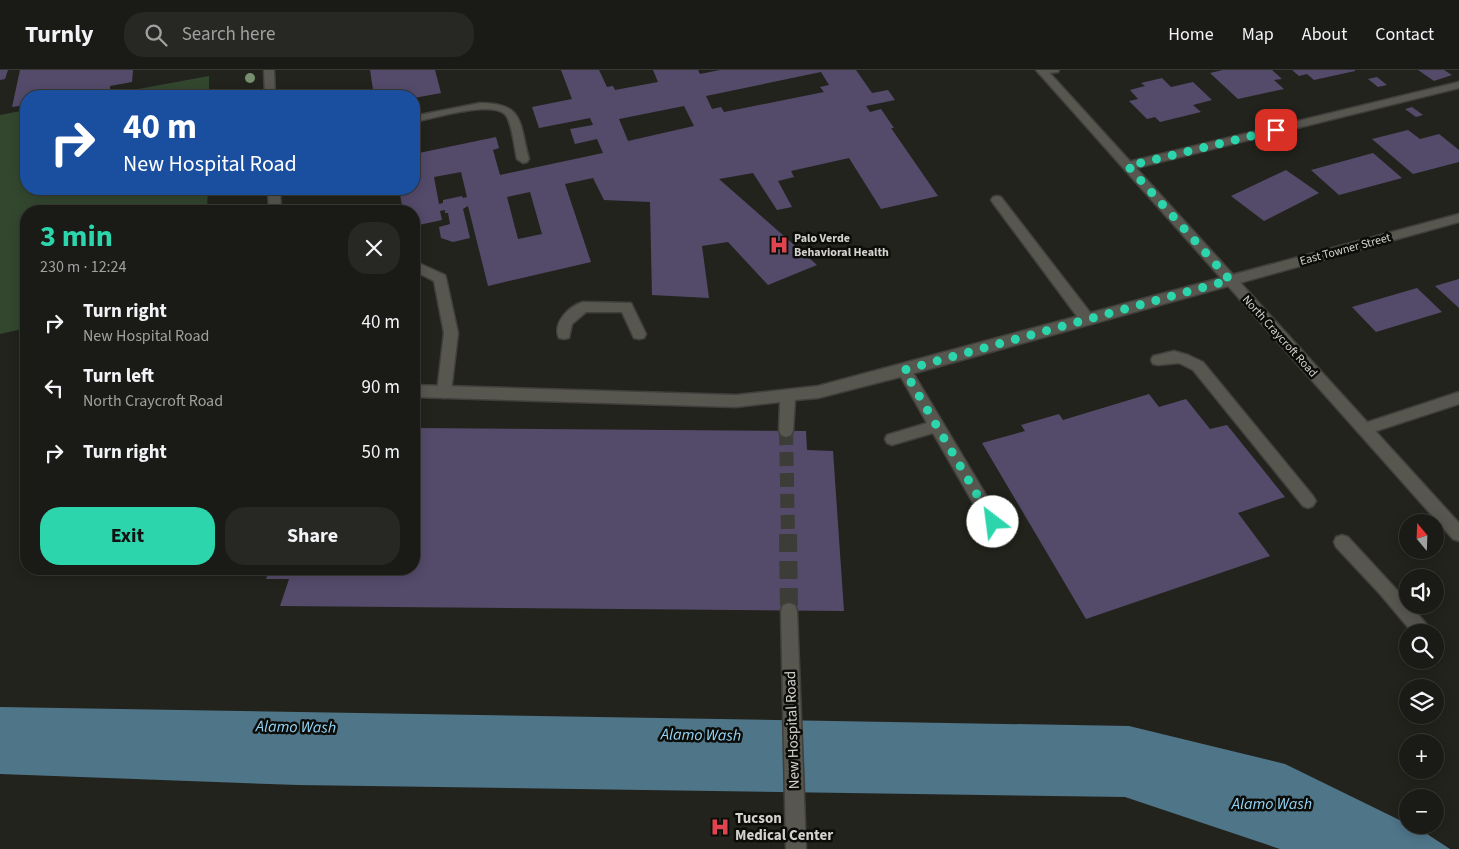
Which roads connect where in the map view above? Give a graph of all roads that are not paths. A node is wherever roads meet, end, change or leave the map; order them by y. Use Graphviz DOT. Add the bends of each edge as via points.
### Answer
graph roads {
  1 [pos="269,70"];
  2 [pos="1046,71"];
  3 [pos="1459,85"];
  4 [pos="270,90"];
  5 [pos="420,118"];
  6 [pos="522,159"];
  7 [pos="1128,166"];
  8 [pos="997,200"];
  9 [pos="1459,218"];
  10 [pos="420,269"];
  11 [pos="1230,280"];
  12 [pos="1087,319"];
  13 [pos="564,334"];
  14 [pos="639,334"];
  15 [pos="1158,360"];
  16 [pos="904,370"];
  17 [pos="420,391"];
  18 [pos="444,392"];
  19 [pos="788,395"];
  20 [pos="1459,398"];
  21 [pos="938,426"];
  22 [pos="1364,429"];
  23 [pos="786,431"];
  24 [pos="892,439"];
  25 [pos="1308,501"];
  26 [pos="993,522"];
  27 [pos="1459,534"];
  28 [pos="1342,542"];
  29 [pos="789,610"];
  30 [pos="1415,624"];
  31 [pos="796,849"];
  1 -- 4 [label="street"];
  2 -- 7 [label="street, North Craycroft Road"];
  3 -- 7 [label="street"];
  5 -- 6 [label="street" via="483,105 501,106 511,113"];
  7 -- 11 [label="street, North Craycroft Road"];
  8 -- 12 [label="street"];
  9 -- 11 [label="street, East Towner Street"];
  10 -- 18 [label="street" via="440,278 451,333"];
  11 -- 12 [label="street"];
  11 -- 22 [label="street, North Craycroft Road"];
  12 -- 16 [label="street"];
  13 -- 14 [label="street" via="565,322 582,307 626,307"];
  15 -- 25 [label="street" via="1168,356 1183,357 1198,366"];
  16 -- 19 [label="street" via="818,392"];
  16 -- 21 [label="street"];
  17 -- 18 [label="street"];
  18 -- 19 [label="street" via="736,401"];
  19 -- 23 [label="street"];
  20 -- 22 [label="street"];
  21 -- 24 [label="street"];
  21 -- 26 [label="street"];
  22 -- 27 [label="street, North Craycroft Road"];
  28 -- 30 [label="street"];
  29 -- 31 [label="street, New Hospital Road"];
}
